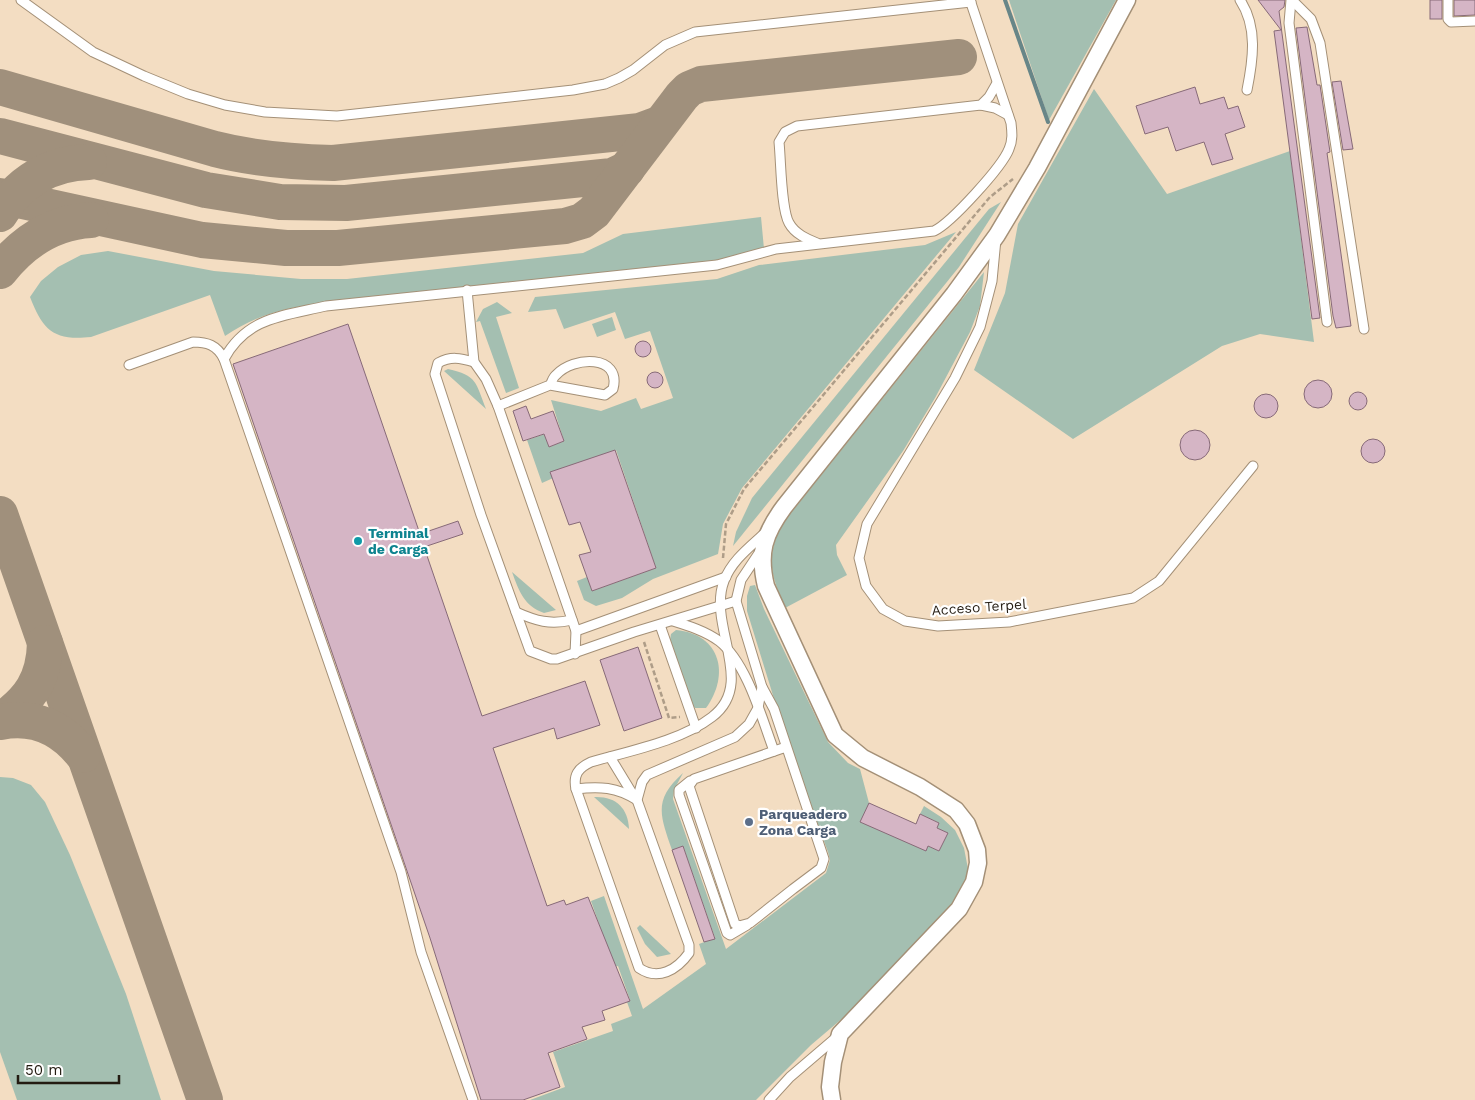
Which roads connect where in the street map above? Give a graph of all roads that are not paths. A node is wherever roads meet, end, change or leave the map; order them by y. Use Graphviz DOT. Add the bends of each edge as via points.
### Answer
graph roads {
  1 [pos="20,0"];
  2 [pos="1127,0"];
  3 [pos="1240,0"];
  4 [pos="1291,0"];
  5 [pos="1448,0"];
  6 [pos="970,1"];
  7 [pos="1475,21"];
  8 [pos="997,83"];
  9 [pos="1247,90"];
  10 [pos="981,105"];
  11 [pos="1008,115"];
  12 [pos="997,235"];
  13 [pos="820,244"];
  14 [pos="467,290"];
  15 [pos="1327,322"];
  16 [pos="1364,329"];
  17 [pos="224,359"];
  18 [pos="474,362"];
  19 [pos="129,365"];
  20 [pos="550,385"];
  21 [pos="498,406"];
  22 [pos="1253,466"];
  23 [pos="769,529"];
  24 [pos="763,548"];
  25 [pos="725,577"];
  26 [pos="736,601"];
  27 [pos="720,607"];
  28 [pos="516,612"];
  29 [pos="572,620"];
  30 [pos="673,621"];
  31 [pos="660,625"];
  32 [pos="576,631"];
  33 [pos="727,649"];
  34 [pos="576,654"];
  35 [pos="762,687"];
  36 [pos="758,708"];
  37 [pos="696,728"];
  38 [pos="786,747"];
  39 [pos="774,751"];
  40 [pos="610,757"];
  41 [pos="690,781"];
  42 [pos="576,789"];
  43 [pos="637,800"];
  44 [pos="750,923"];
  45 [pos="840,1034"];
  46 [pos="473,1100"];
  47 [pos="769,1100"];
  48 [pos="832,1100"];
  1 -- 6 [label="lane" via="93,52 188,94 225,105 315,116 363,114 573,90 619,78 665,45 695,32"];
  2 -- 12 [label="street"];
  3 -- 9 [label="lane" via="1252,33 1253,62"];
  4 -- 15 [label="lane" via="1289,23"];
  4 -- 16 [label="lane" via="1311,19 1320,43"];
  5 -- 7 [label="lane" via="1448,19 1451,22"];
  6 -- 8 [label="lane"];
  8 -- 10 [label="lane"];
  8 -- 11 [label="lane"];
  10 -- 11 [label="lane"];
  10 -- 13 [label="lane" via="797,126 785,132 779,142 786,216 800,235"];
  11 -- 13 [label="lane" via="1012,133 1009,151 942,228 924,233"];
  12 -- 22 [label="lane, Acceso Terpel" via="992,281 980,327 955,378 867,524 859,558 866,586 883,609 905,622 938,626 1009,622 1133,598 1158,581"];
  12 -- 23 [label="street"];
  13 -- 14 [label="lane" via="759,252 718,265"];
  14 -- 17 [label="lane" via="326,306 267,321 246,330 233,342"];
  14 -- 18 [label="lane"];
  17 -- 19 [label="lane" via="213,345 193,342"];
  17 -- 46 [label="lane" via="401,872 421,952"];
  18 -- 21 [label="lane"];
  18 -- 28 [label="lane" via="449,358 438,363 435,374"];
  20 -- 20 [label="lane" via="598,396 610,393 614,384 607,366 594,361 562,370"];
  20 -- 21 [label="lane"];
  21 -- 29 [label="lane"];
  23 -- 24 [label="street"];
  23 -- 25 [label="lane" via="736,561"];
  24 -- 26 [label="lane" via="742,580"];
  24 -- 45 [label="street" via="761,560 766,586 834,734 863,758 920,787 956,810 967,824 977,850 974,882 959,909"];
  25 -- 27 [label="lane"];
  25 -- 32 [label="lane"];
  26 -- 27 [label="lane"];
  26 -- 35 [label="lane"];
  27 -- 30 [label="lane"];
  27 -- 33 [label="lane"];
  28 -- 29 [label="lane" via="553,624"];
  28 -- 34 [label="lane" via="530,651 551,660"];
  29 -- 32 [label="lane"];
  30 -- 31 [label="lane"];
  30 -- 33 [label="lane" via="700,630"];
  31 -- 34 [label="lane"];
  31 -- 37 [label="lane"];
  32 -- 34 [label="lane"];
  33 -- 36 [label="lane" via="736,660"];
  33 -- 37 [label="lane" via="732,692 714,716"];
  35 -- 36 [label="lane"];
  35 -- 38 [label="lane" via="774,709"];
  36 -- 39 [label="lane"];
  36 -- 43 [label="lane" via="749,724 731,740 647,775"];
  37 -- 40 [label="lane"];
  38 -- 39 [label="lane"];
  38 -- 44 [label="lane" via="823,854 823,864"];
  39 -- 41 [label="lane"];
  40 -- 42 [label="lane" via="591,762 579,770 574,782"];
  40 -- 43 [label="lane"];
  41 -- 44 [label="lane" via="689,790 735,924"];
  41 -- 44 [label="lane" via="679,795 727,933 734,934"];
  42 -- 43 [label="lane" via="608,788"];
  42 -- 43 [label="lane" via="639,968 655,975 674,968 682,961 689,953 689,945"];
  45 -- 47 [label="lane" via="790,1077"];
  45 -- 48 [label="street" via="833,1062"];
}
